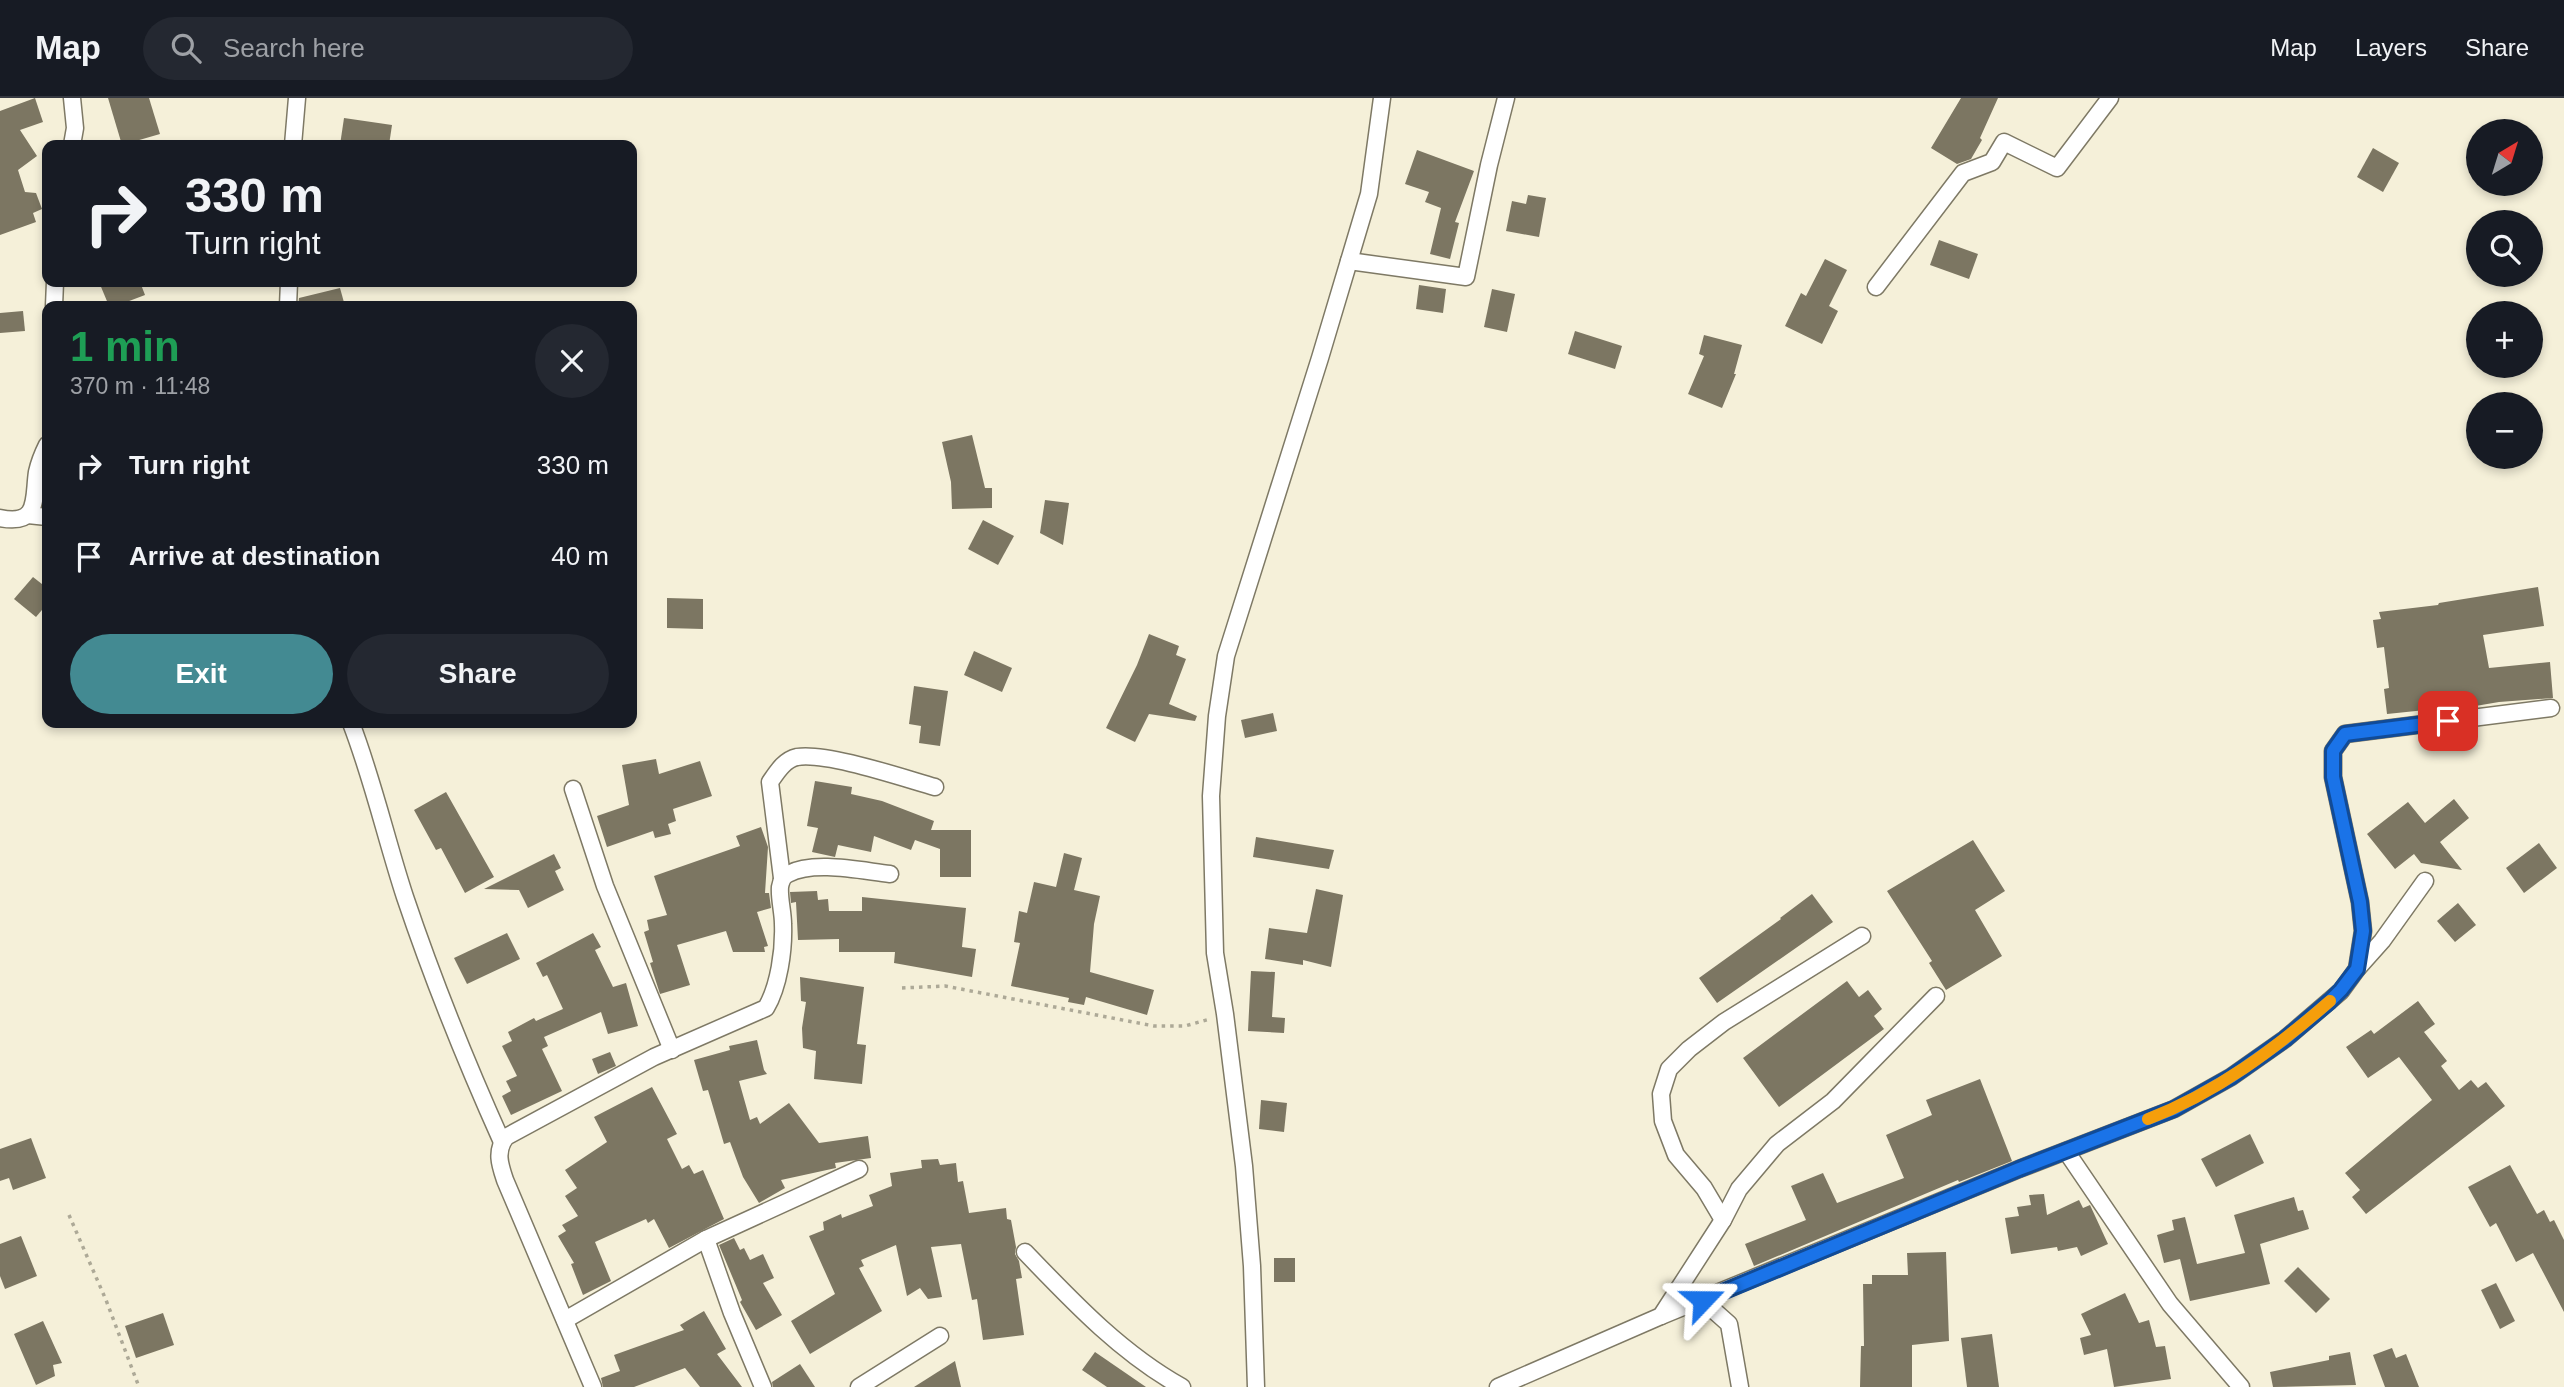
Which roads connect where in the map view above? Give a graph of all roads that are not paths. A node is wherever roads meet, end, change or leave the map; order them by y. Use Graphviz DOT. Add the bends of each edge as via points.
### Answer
graph roads {
  1 [pos="72,98"];
  2 [pos="297,98"];
  3 [pos="1382,98"];
  4 [pos="1506,98"];
  5 [pos="2110,98"];
  6 [pos="73,140"];
  7 [pos="293,140"];
  8 [pos="1349,261"];
  9 [pos="1876,287"];
  10 [pos="42,458"];
  11 [pos="28,514"];
  12 [pos="42,516"];
  13 [pos="0,518"];
  14 [pos="2551,708"];
  15 [pos="353,728"];
  16 [pos="935,787"];
  17 [pos="573,789"];
  18 [pos="890,874"];
  19 [pos="782,878"];
  20 [pos="2425,881"];
  21 [pos="1862,936"];
  22 [pos="2357,969"];
  23 [pos="1936,996"];
  24 [pos="672,1050"];
  25 [pos="502,1142"];
  26 [pos="2066,1151"];
  27 [pos="859,1169"];
  28 [pos="1723,1220"];
  29 [pos="706,1239"];
  30 [pos="1025,1252"];
  31 [pos="1703,1300"];
  32 [pos="1661,1316"];
  33 [pos="565,1320"];
  34 [pos="940,1336"];
  35 [pos="593,1387"];
  36 [pos="763,1387"];
  37 [pos="859,1387"];
  38 [pos="1182,1387"];
  39 [pos="1256,1387"];
  40 [pos="1498,1387"];
  41 [pos="1740,1387"];
  42 [pos="2241,1387"];
  1 -- 6 [label="street"];
  2 -- 7 [label="street"];
  3 -- 8 [label="street" via="1368,194"];
  4 -- 8 [label="street" via="1466,277"];
  5 -- 9 [label="street" via="2057,168 2004,142 1992,162 1963,173"];
  8 -- 39 [label="street" via="1226,656 1217,716 1211,796 1214,953 1245,1178"];
  10 -- 11 [label="street" via="34,505"];
  11 -- 12 [label="street"];
  11 -- 13 [label="street" via="18,519"];
  14 -- 22 [label="street" via="2345,734 2333,751 2333,777 2362,921"];
  15 -- 25 [label="street" via="405,896"];
  16 -- 19 [label="street" via="825,757 796,757 780,767 770,782"];
  17 -- 24 [label="street" via="605,886"];
  18 -- 19 [label="street" via="823,867"];
  19 -- 24 [label="street" via="783,932 766,1008"];
  20 -- 22 [label="street"];
  21 -- 28 [label="street" via="1724,1022 1670,1069 1661,1094 1663,1121 1676,1155"];
  22 -- 26 [label="street" via="2318,1011 2231,1077 2174,1109"];
  23 -- 28 [label="street" via="1833,1101 1777,1144 1739,1189"];
  24 -- 25 [label="street"];
  25 -- 33 [label="street" via="499,1160 505,1180"];
  26 -- 31 [label="street"];
  26 -- 42 [label="street" via="2170,1304"];
  27 -- 29 [label="street"];
  28 -- 32 [label="street"];
  29 -- 33 [label="street"];
  29 -- 36 [label="street"];
  30 -- 38 [label="street" via="1092,1322"];
  31 -- 32 [label="street"];
  31 -- 41 [label="street" via="1729,1324"];
  32 -- 40 [label="street"];
  33 -- 35 [label="street"];
  34 -- 37 [label="street"];
}
